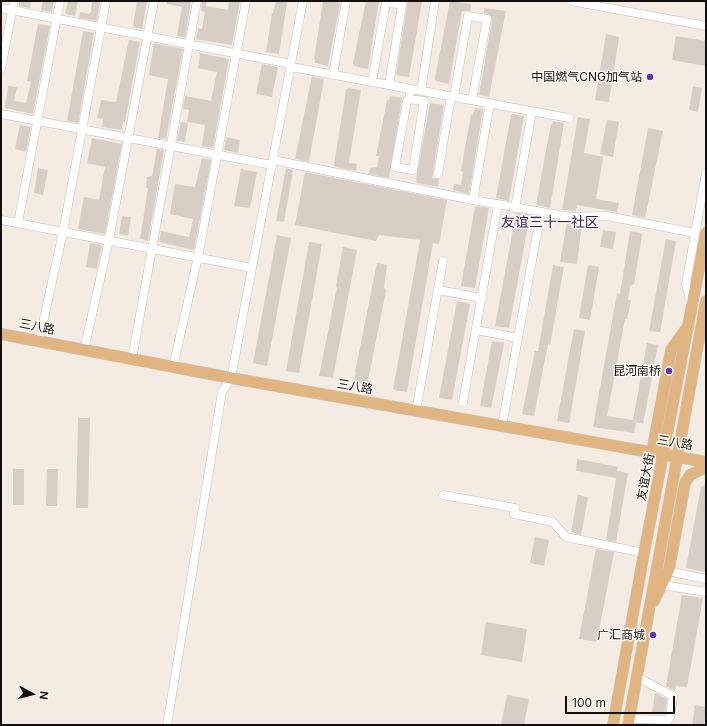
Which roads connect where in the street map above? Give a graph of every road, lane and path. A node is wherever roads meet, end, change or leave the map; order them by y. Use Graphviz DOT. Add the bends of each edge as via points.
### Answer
graph roads {
  1 [pos="14,1"];
  2 [pos="60,1"];
  3 [pos="106,1"];
  4 [pos="154,1"];
  5 [pos="197,1"];
  6 [pos="246,1"];
  7 [pos="303,1"];
  8 [pos="346,1"];
  9 [pos="436,1"];
  10 [pos="571,1"];
  11 [pos="1,8"];
  12 [pos="12,11"];
  13 [pos="56,19"];
  14 [pos="706,26"];
  15 [pos="102,28"];
  16 [pos="148,36"];
  17 [pos="189,44"];
  18 [pos="238,54"];
  19 [pos="291,66"];
  20 [pos="1,69"];
  21 [pos="333,75"];
  22 [pos="372,82"];
  23 [pos="389,85"];
  24 [pos="411,89"];
  25 [pos="421,91"];
  26 [pos="453,97"];
  27 [pos="409,99"];
  28 [pos="472,100"];
  29 [pos="490,103"];
  30 [pos="532,111"];
  31 [pos="1,114"];
  32 [pos="569,118"];
  33 [pos="37,121"];
  34 [pos="82,130"];
  35 [pos="128,138"];
  36 [pos="170,146"];
  37 [pos="218,155"];
  38 [pos="272,162"];
  39 [pos="706,173"];
  40 [pos="438,174"];
  41 [pos="473,200"];
  42 [pos="498,204"];
  43 [pos="515,208"];
  44 [pos="1,220"];
  45 [pos="18,223"];
  46 [pos="538,228"];
  47 [pos="63,232"];
  48 [pos="701,234"];
  49 [pos="109,240"];
  50 [pos="151,248"];
  51 [pos="198,258"];
  52 [pos="443,262"];
  53 [pos="252,268"];
  54 [pos="438,290"];
  55 [pos="482,298"];
  56 [pos="706,301"];
  57 [pos="688,327"];
  58 [pos="476,330"];
  59 [pos="1,334"];
  60 [pos="518,338"];
  61 [pos="39,341"];
  62 [pos="84,350"];
  63 [pos="132,358"];
  64 [pos="173,366"];
  65 [pos="231,378"];
  66 [pos="463,402"];
  67 [pos="416,411"];
  68 [pos="502,426"];
  69 [pos="652,452"];
  70 [pos="664,454"];
  71 [pos="677,457"];
  72 [pos="706,462"];
  73 [pos="706,466"];
  74 [pos="443,495"];
  75 [pos="644,553"];
  76 [pos="668,571"];
  77 [pos="706,580"];
  78 [pos="662,585"];
  79 [pos="706,592"];
  80 [pos="649,612"];
  81 [pos="637,677"];
  82 [pos="629,722"];
  83 [pos="167,725"];
  84 [pos="613,725"];
  1 -- 12 [label="street"];
  2 -- 13 [label="street"];
  3 -- 15 [label="street"];
  4 -- 16 [label="street"];
  5 -- 17 [label="street"];
  6 -- 18 [label="street"];
  7 -- 19 [label="street"];
  8 -- 21 [label="street"];
  9 -- 25 [label="street"];
  10 -- 14 [label="street"];
  11 -- 12 [label="street"];
  12 -- 13 [label="street"];
  12 -- 20 [label="street"];
  13 -- 15 [label="street"];
  13 -- 33 [label="street"];
  15 -- 16 [label="street"];
  15 -- 34 [label="street"];
  16 -- 17 [label="street"];
  16 -- 35 [label="street"];
  17 -- 18 [label="street"];
  17 -- 36 [label="street"];
  18 -- 19 [label="street"];
  18 -- 37 [label="street"];
  19 -- 21 [label="street"];
  19 -- 38 [label="street"];
  21 -- 22 [label="street"];
  22 -- 23 [label="street"];
  22 -- 23 [label="street" via="386,2 402,5"];
  23 -- 24 [label="street"];
  24 -- 25 [label="street"];
  24 -- 27 [label="street"];
  25 -- 26 [label="street"];
  26 -- 28 [label="street"];
  26 -- 28 [label="street" via="468,16 487,19"];
  26 -- 40 [label="street"];
  27 -- 27 [label="street" via="396,167 413,170 424,101"];
  28 -- 29 [label="street"];
  29 -- 30 [label="street"];
  29 -- 41 [label="street"];
  30 -- 32 [label="street"];
  30 -- 43 [label="street"];
  31 -- 33 [label="street"];
  33 -- 34 [label="street"];
  33 -- 45 [label="street"];
  34 -- 35 [label="street"];
  34 -- 47 [label="street"];
  35 -- 36 [label="street"];
  35 -- 49 [label="street"];
  36 -- 37 [label="street"];
  36 -- 50 [label="street"];
  37 -- 38 [label="street"];
  37 -- 51 [label="street"];
  38 -- 41 [label="street"];
  38 -- 53 [label="street"];
  39 -- 48 [label="street"];
  41 -- 42 [label="street"];
  42 -- 43 [label="street"];
  42 -- 55 [label="street"];
  43 -- 48 [label="street" via="572,217 607,216"];
  44 -- 45 [label="street"];
  45 -- 47 [label="street"];
  46 -- 60 [label="street"];
  47 -- 49 [label="street"];
  47 -- 61 [label="street"];
  48 -- 57 [label="main road, 友谊大街"];
  49 -- 50 [label="street"];
  49 -- 62 [label="street"];
  50 -- 51 [label="street"];
  50 -- 63 [label="street"];
  51 -- 53 [label="street"];
  51 -- 64 [label="street"];
  52 -- 54 [label="street"];
  53 -- 65 [label="street"];
  54 -- 55 [label="street"];
  54 -- 67 [label="street"];
  55 -- 58 [label="street"];
  56 -- 71 [label="main road"];
  57 -- 69 [label="main road" via="671,350"];
  57 -- 70 [label="main road, 友谊大街"];
  58 -- 60 [label="street"];
  58 -- 66 [label="street"];
  59 -- 61 [label="main road, 三八路"];
  60 -- 68 [label="street"];
  61 -- 62 [label="main road, 三八路"];
  62 -- 63 [label="main road, 三八路"];
  63 -- 64 [label="main road, 三八路"];
  64 -- 65 [label="main road, 三八路"];
  65 -- 67 [label="main road, 三八路"];
  65 -- 83 [label="street" via="222,392"];
  67 -- 68 [label="main road, 三八路"];
  68 -- 69 [label="main road, 三八路"];
  69 -- 70 [label="main road, 三八路"];
  70 -- 71 [label="main road, 三八路"];
  70 -- 75 [label="main road, 友谊大街"];
  71 -- 72 [label="main road, 三八路"];
  71 -- 80 [label="main road"];
  73 -- 76 [label="main road" via="690,475 685,483"];
  74 -- 75 [label="street" via="515,508 514,514 553,522 566,537"];
  75 -- 84 [label="main road, 友谊大街"];
  76 -- 77 [label="street"];
  76 -- 78 [label="main road"];
  78 -- 79 [label="street"];
  78 -- 80 [label="main road"];
  80 -- 81 [label="main road"];
  81 -- 82 [label="main road"];
  81 -- 82 [label="street" via="673,696 670,717 668,720"];
}
